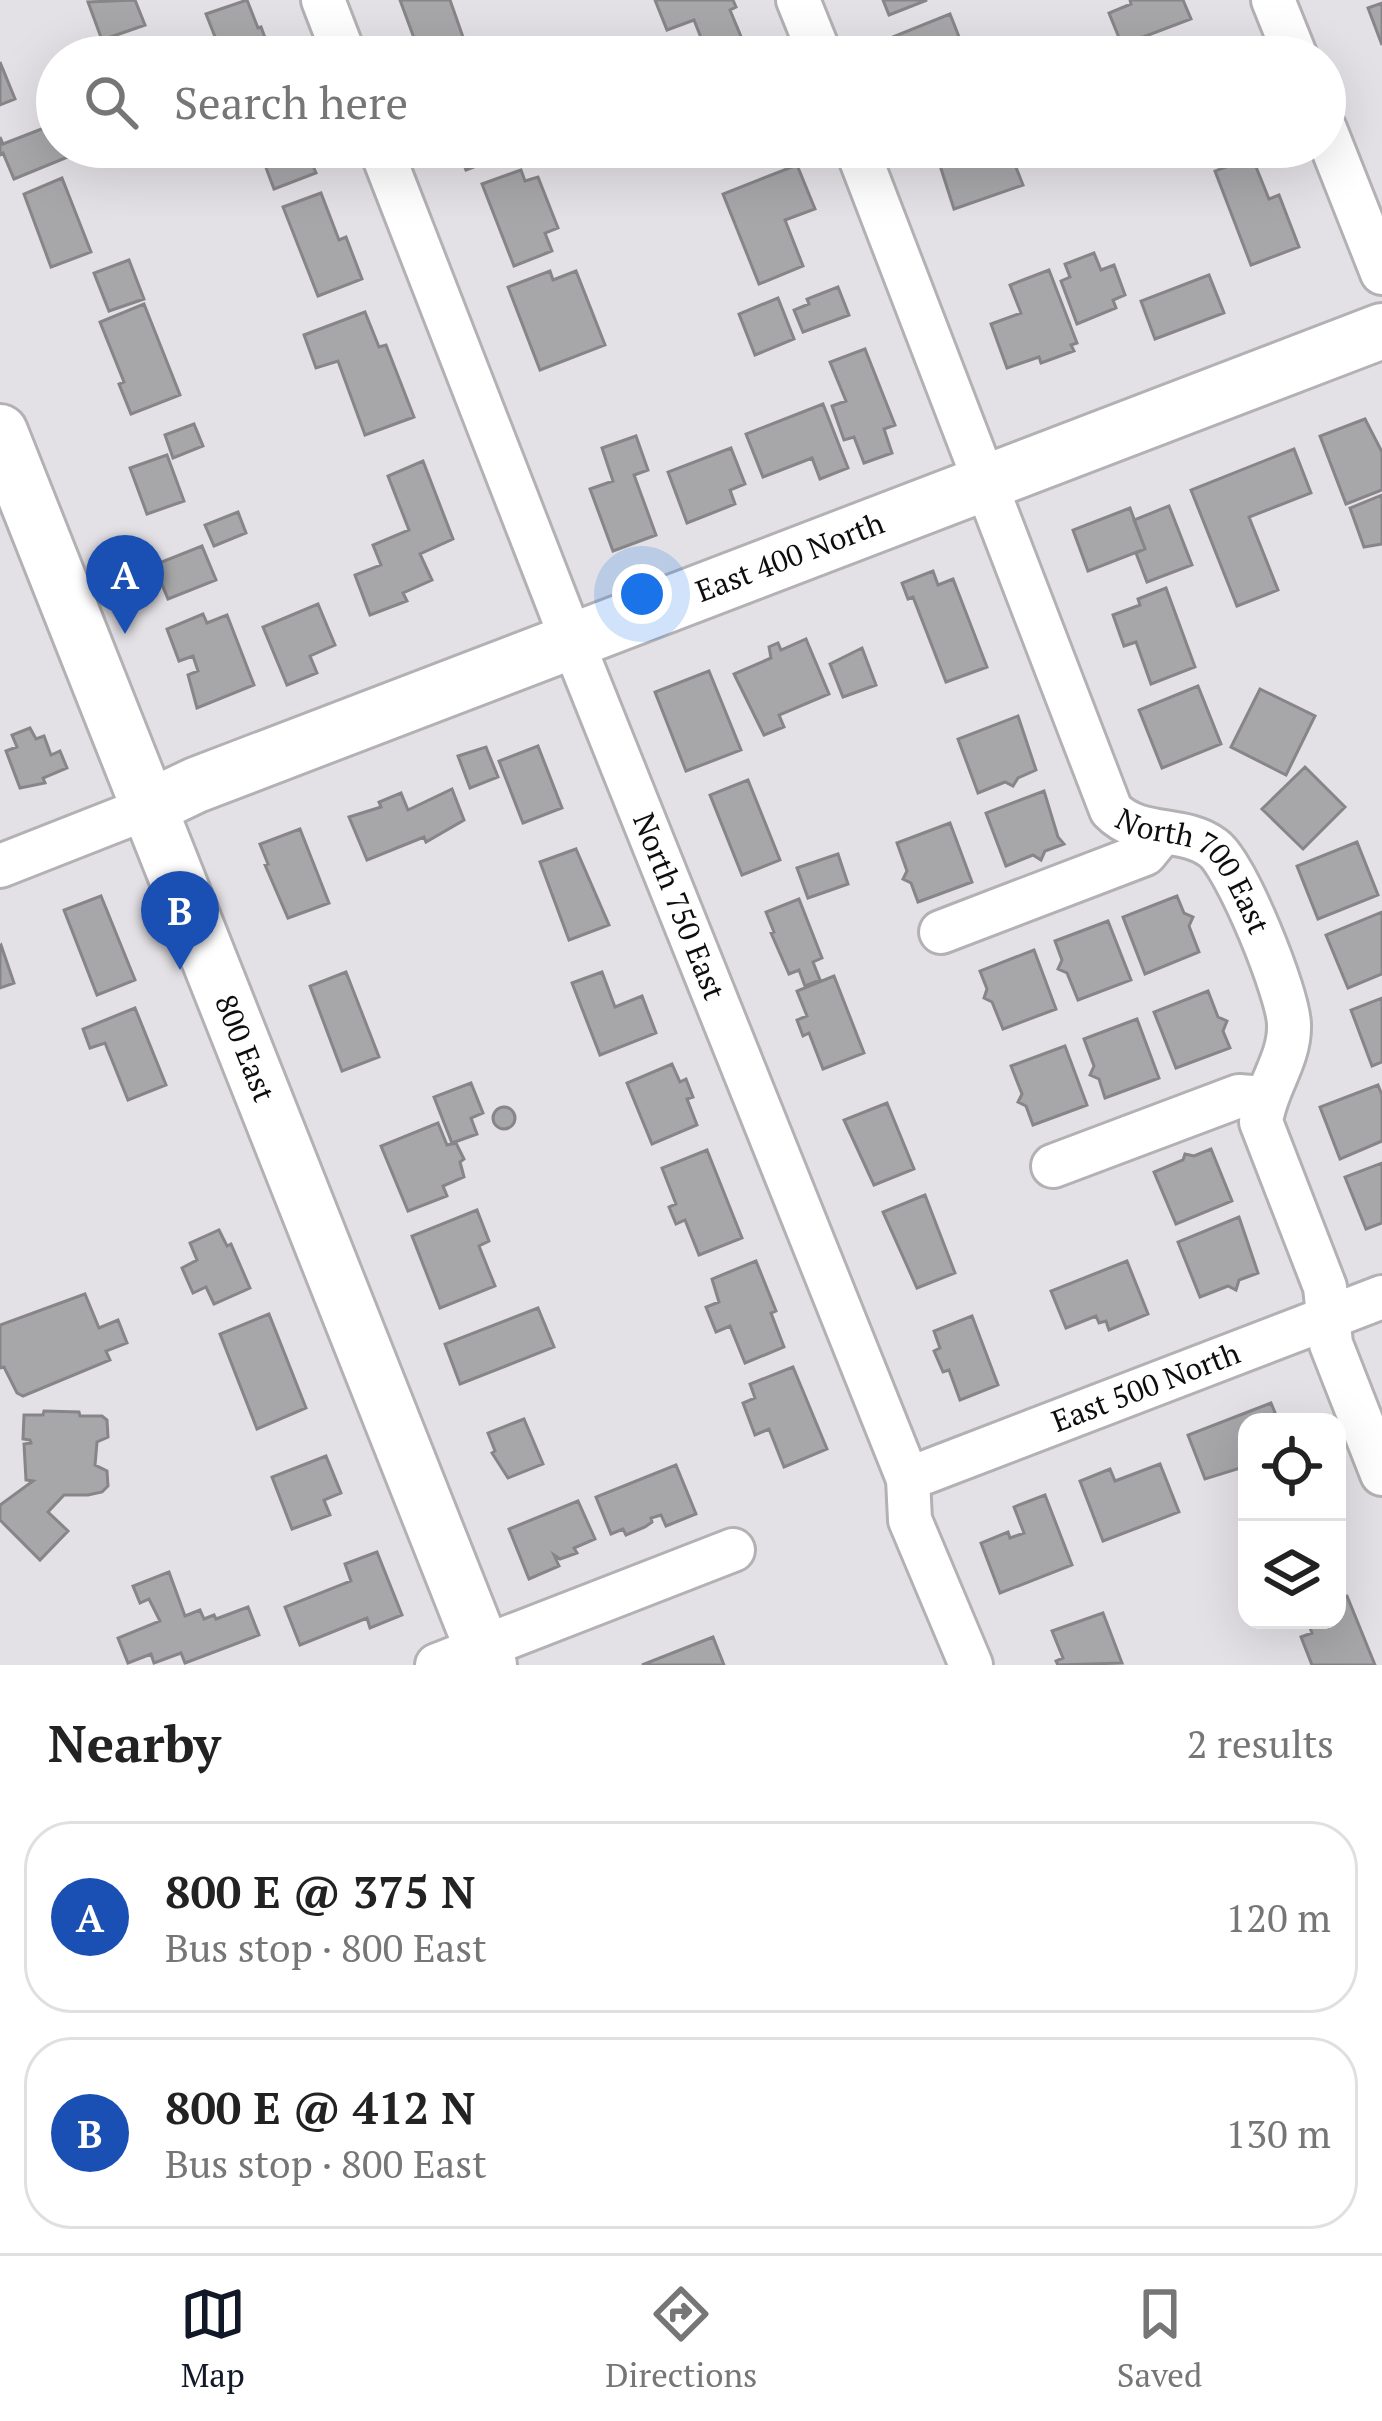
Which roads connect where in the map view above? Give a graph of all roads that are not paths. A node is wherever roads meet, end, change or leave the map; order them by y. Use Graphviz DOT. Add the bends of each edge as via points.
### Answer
graph roads {
  1 [pos="323,0"];
  2 [pos="798,0"];
  3 [pos="1273,0"];
  4 [pos="337,36"];
  5 [pos="812,36"];
  6 [pos="1288,36"];
  7 [pos="388,168"];
  8 [pos="864,168"];
  9 [pos="1341,168"];
  10 [pos="1382,273"];
  11 [pos="1382,331"];
  12 [pos="0,432"];
  13 [pos="986,483"];
  14 [pos="573,643"];
  15 [pos="150,807"];
  16 [pos="1162,833"];
  17 [pos="0,866"];
  18 [pos="941,932"];
  19 [pos="1264,1098"];
  20 [pos="1053,1166"];
  21 [pos="1382,1298"];
  22 [pos="1328,1318"];
  23 [pos="1382,1474"];
  24 [pos="908,1479"];
  25 [pos="733,1550"];
  26 [pos="470,1659"];
  27 [pos="971,1665"];
  1 -- 4 [label="street"];
  2 -- 5 [label="street"];
  3 -- 6 [label="street"];
  7 -- 14 [label="street, North 750 East"];
  8 -- 13 [label="street, North 700 East"];
  9 -- 10 [label="street"];
  11 -- 13 [label="main road, East 400 North"];
  12 -- 15 [label="main road, 800 East"];
  13 -- 14 [label="main road, East 400 North"];
  13 -- 16 [label="street, North 700 East" via="1111,810 1136,828"];
  14 -- 15 [label="main road, East 400 North"];
  14 -- 24 [label="street, North 750 East"];
  15 -- 17 [label="street, East 400 North"];
  15 -- 26 [label="main road, 800 East"];
  16 -- 18 [label="street" via="1145,854"];
  16 -- 19 [label="street, North 700 East" via="1202,842 1230,865 1270,960 1289,1024"];
  19 -- 20 [label="street" via="1239,1096"];
  19 -- 22 [label="street" via="1261,1122"];
  21 -- 22 [label="street, East 500 North"];
  22 -- 23 [label="street"];
  22 -- 24 [label="street, East 500 North"];
  24 -- 27 [label="street, North 750 East" via="910,1520"];
  25 -- 26 [label="street"];
}
